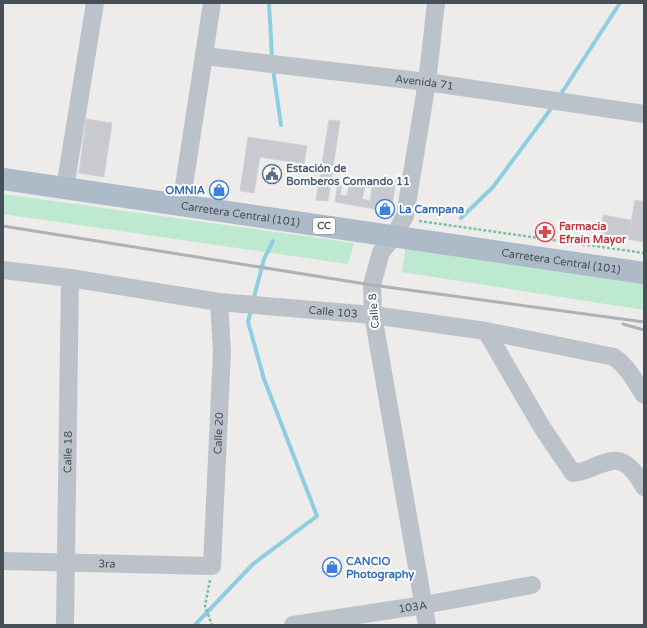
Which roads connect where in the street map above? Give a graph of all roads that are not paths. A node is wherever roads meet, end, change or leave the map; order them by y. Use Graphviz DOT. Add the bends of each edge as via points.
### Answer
graph roads {
  1 [pos="95,3"];
  2 [pos="212,3"];
  3 [pos="436,3"];
  4 [pos="204,56"];
  5 [pos="427,82"];
  6 [pos="644,114"];
  7 [pos="3,179"];
  8 [pos="65,188"];
  9 [pos="181,205"];
  10 [pos="398,227"];
  11 [pos="3,270"];
  12 [pos="644,273"];
  13 [pos="70,278"];
  14 [pos="219,302"];
  15 [pos="373,315"];
  16 [pos="486,331"];
  17 [pos="644,395"];
  18 [pos="644,487"];
  19 [pos="3,561"];
  20 [pos="65,562"];
  21 [pos="212,566"];
  22 [pos="532,585"];
  23 [pos="424,605"];
  24 [pos="65,625"];
  25 [pos="293,625"];
  26 [pos="427,625"];
  1 -- 8 [label="street"];
  2 -- 4 [label="street"];
  3 -- 5 [label="street, Calle 8"];
  4 -- 5 [label="street, Avenida 71"];
  4 -- 9 [label="street"];
  5 -- 6 [label="street, Avenida 71"];
  5 -- 10 [label="street, Calle 8" via="405,216"];
  7 -- 8 [label="main road, Carretera Central (101) / CC"];
  8 -- 9 [label="main road, Carretera Central (101) / CC"];
  9 -- 10 [label="main road, Carretera Central (101) / CC"];
  10 -- 12 [label="main road, Carretera Central (101) / CC"];
  10 -- 15 [label="street, Calle 8" via="381,252 372,285"];
  11 -- 13 [label="street, Calle 103"];
  13 -- 14 [label="street, Calle 103"];
  13 -- 20 [label="street, Calle 18"];
  14 -- 15 [label="street, Calle 103"];
  14 -- 21 [label="street, Calle 20" via="222,351"];
  15 -- 16 [label="street, Calle 103"];
  15 -- 23 [label="street, Calle 8"];
  16 -- 17 [label="street, Calle 103" via="614,357 630,372"];
  16 -- 18 [label="street" via="543,430 573,473 580,473 613,460 626,464 635,472"];
  19 -- 20 [label="street, 3ra"];
  20 -- 21 [label="street, 3ra"];
  20 -- 24 [label="street, Calle 18"];
  22 -- 23 [label="street, 103A"];
  23 -- 25 [label="street, 103A"];
  23 -- 26 [label="street, Calle 8"];
}
